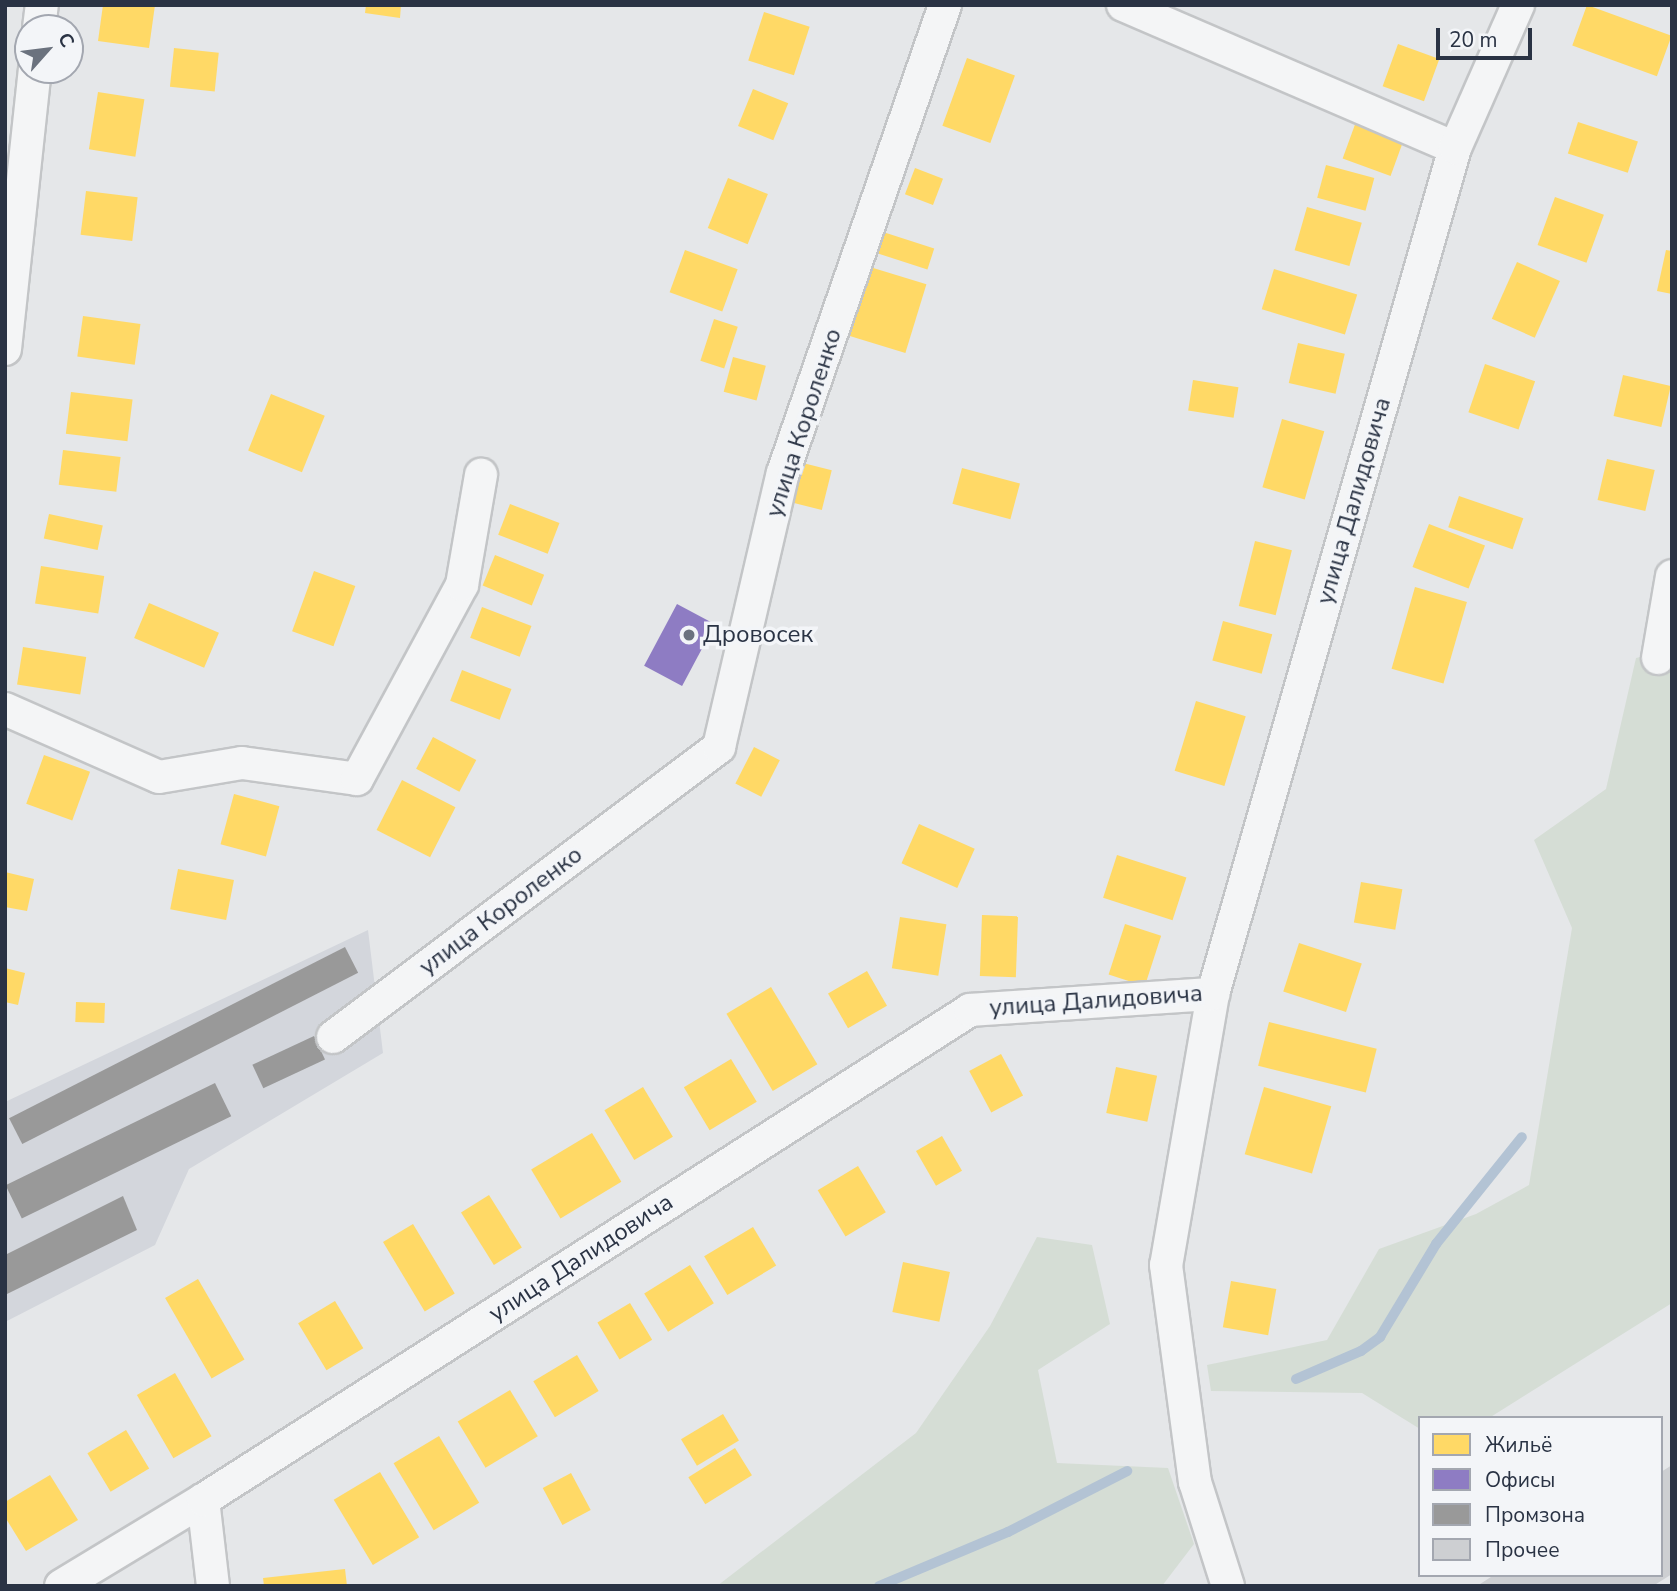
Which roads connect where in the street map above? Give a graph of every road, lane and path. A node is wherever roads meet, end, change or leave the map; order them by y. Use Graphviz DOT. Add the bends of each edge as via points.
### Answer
graph roads {
  1 [pos="945,5"];
  2 [pos="1123,5"];
  3 [pos="1518,5"];
  4 [pos="33,84"];
  5 [pos="1455,148"];
  6 [pos="5,349"];
  7 [pos="481,475"];
  8 [pos="1672,576"];
  9 [pos="1658,658"];
  10 [pos="5,709"];
  11 [pos="1213,994"];
  12 [pos="333,1037"];
  13 [pos="203,1500"];
  14 [pos="61,1586"];
  15 [pos="213,1586"];
  16 [pos="1228,1586"];
  1 -- 12 [label="street, улица Короленко" via="783,473 719,747"];
  2 -- 5 [label="street"];
  3 -- 5 [label="street, улица Далидовича"];
  4 -- 6 [label="street"];
  5 -- 11 [label="street, улица Далидовича"];
  7 -- 10 [label="street" via="462,585 357,779 242,763 159,777"];
  8 -- 9 [label="street"];
  11 -- 13 [label="street, улица Далидовича" via="970,1010"];
  11 -- 16 [label="street" via="1166,1265 1195,1482"];
  13 -- 14 [label="street, улица Далидовича"];
  13 -- 15 [label="street"];
}
